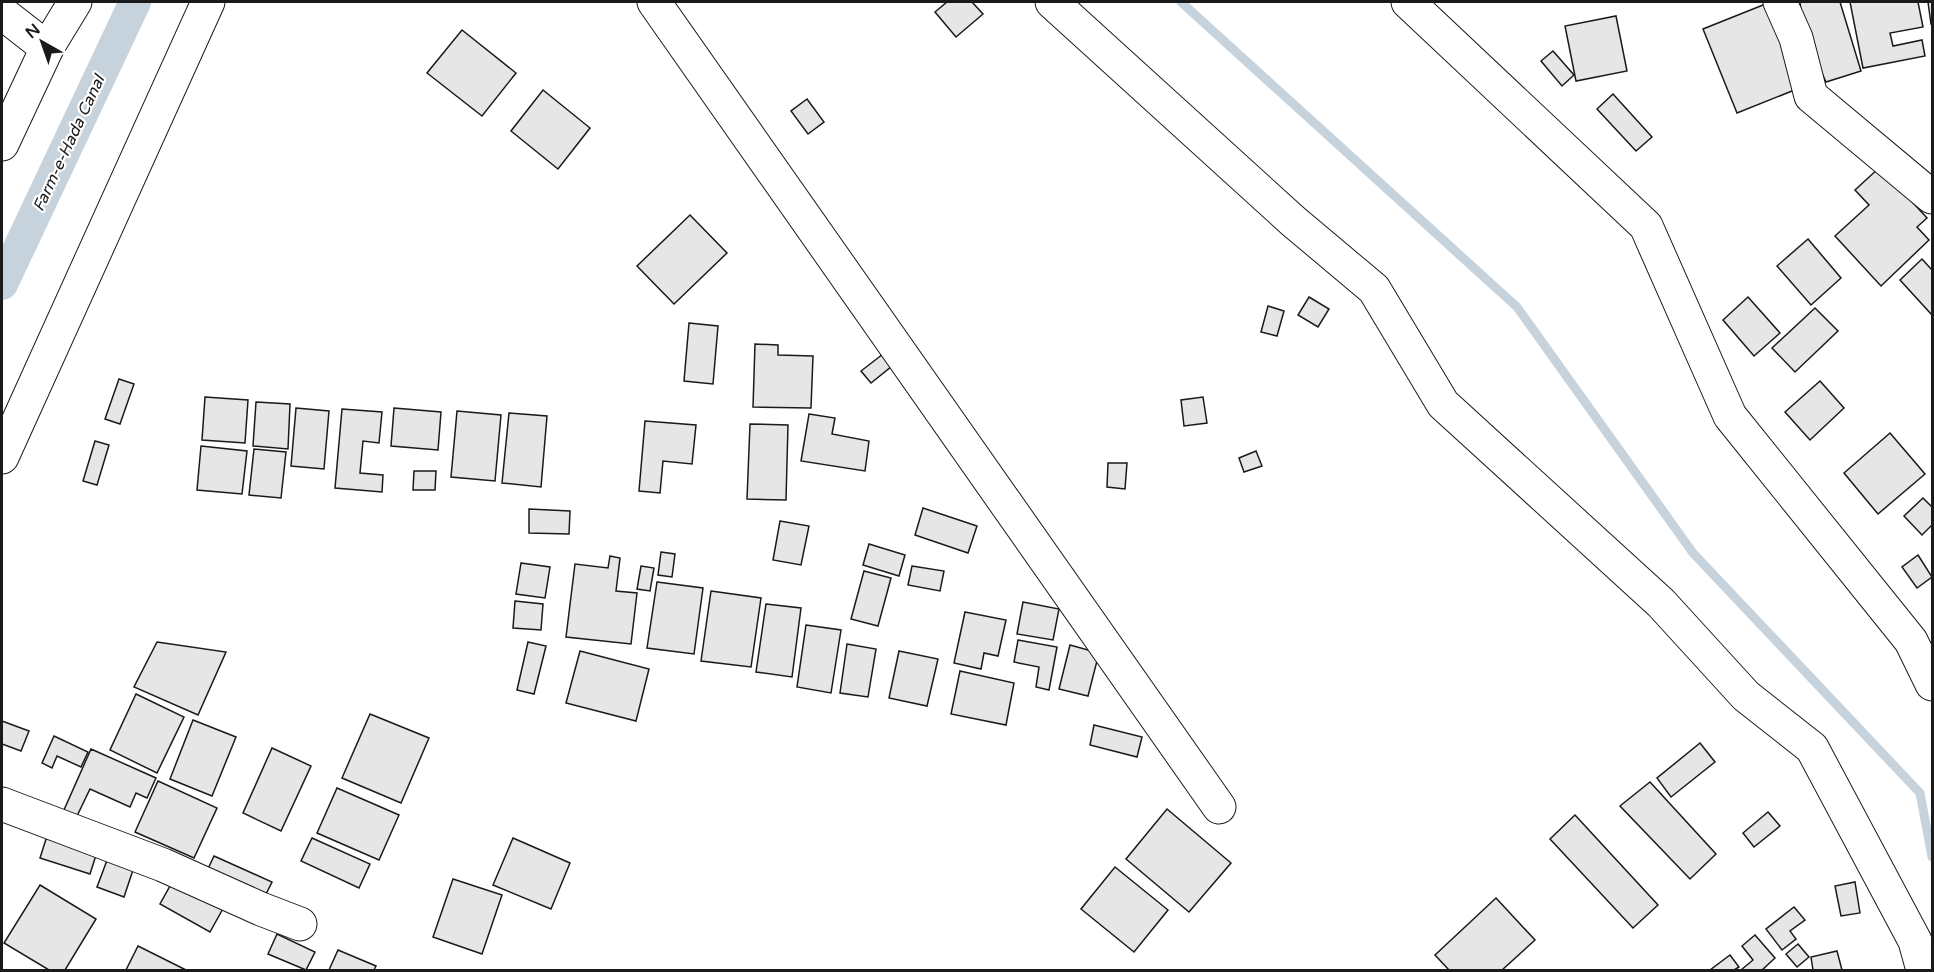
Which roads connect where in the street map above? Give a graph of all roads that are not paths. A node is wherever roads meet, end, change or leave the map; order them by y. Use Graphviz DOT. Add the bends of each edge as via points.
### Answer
graph roads {
  1 [pos="75,2"];
  2 [pos="208,2"];
  3 [pos="654,2"];
  4 [pos="1052,2"];
  5 [pos="1408,2"];
  6 [pos="1780,2"];
  7 [pos="2,13"];
  8 [pos="47,48"];
  9 [pos="2,144"];
  10 [pos="1932,197"];
  11 [pos="2,457"];
  12 [pos="1932,684"];
  13 [pos="2,804"];
  14 [pos="1219,807"];
  15 [pos="300,924"];
  16 [pos="1923,970"];
  1 -- 8 [label="street"];
  2 -- 11 [label="street"];
  3 -- 14 [label="street"];
  4 -- 16 [label="street" via="1293,221 1374,289 1443,404 1661,603 1746,696 1812,748 1915,941"];
  5 -- 12 [label="street" via="1646,226 1730,416 1911,641"];
  6 -- 10 [label="street" via="1796,38 1811,96"];
  7 -- 8 [label="street"];
  8 -- 9 [label="street"];
  13 -- 15 [label="street" via="162,864"];
}
